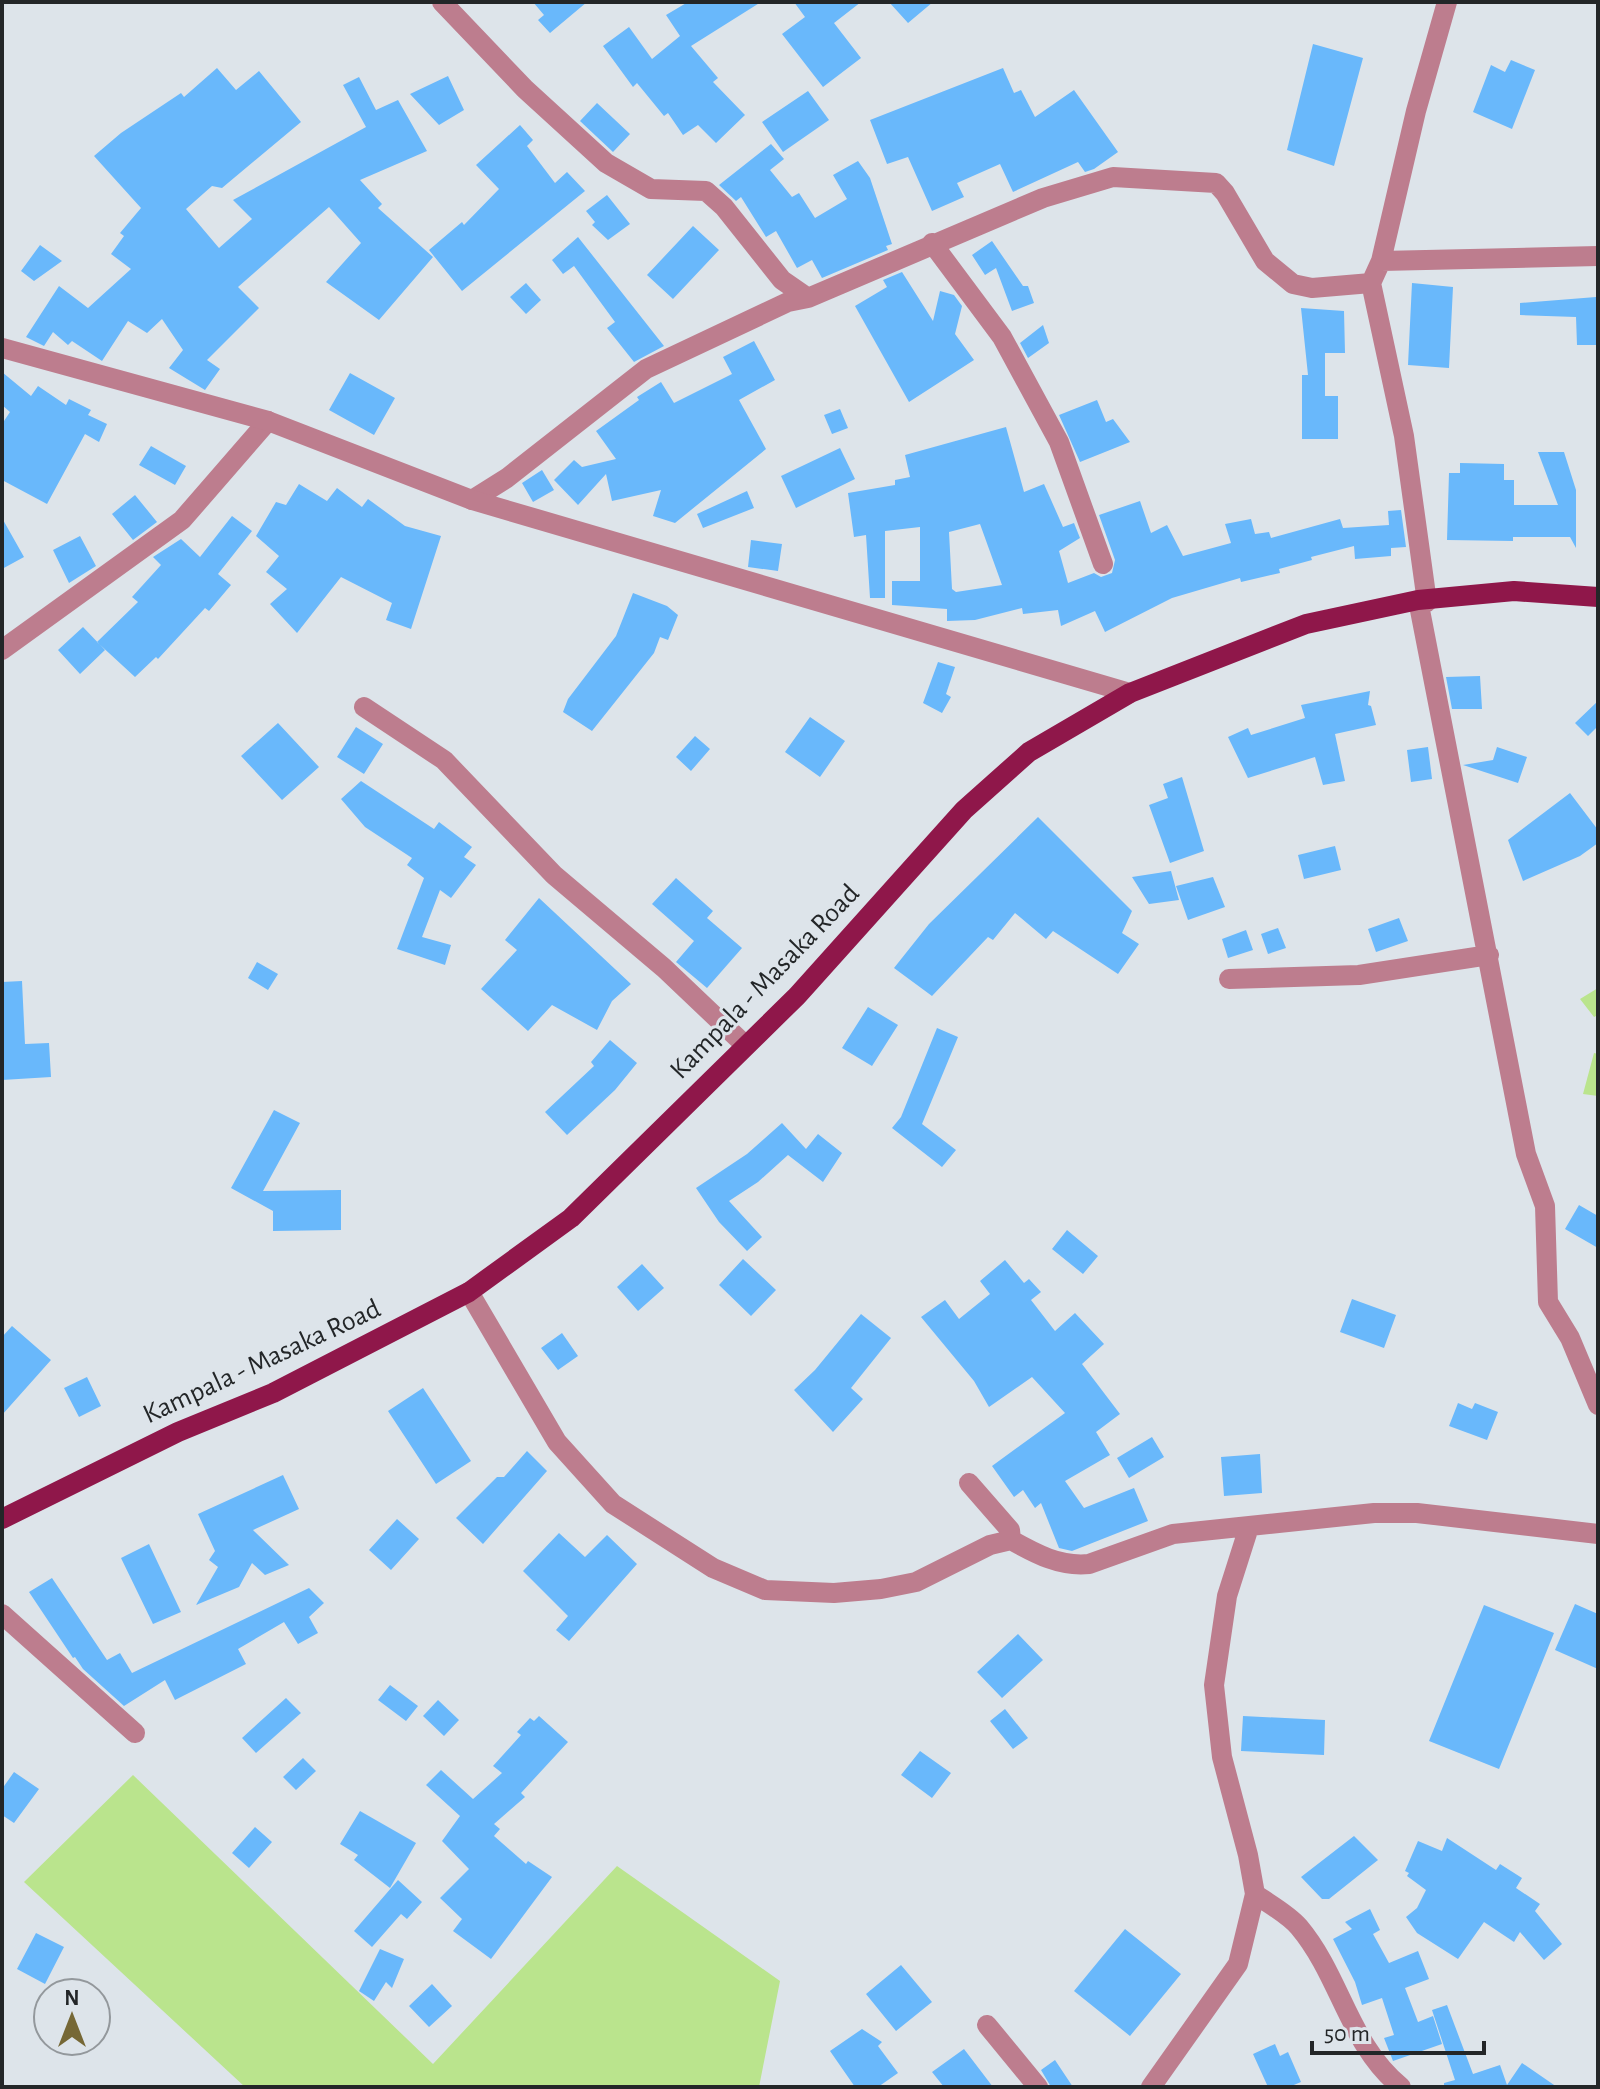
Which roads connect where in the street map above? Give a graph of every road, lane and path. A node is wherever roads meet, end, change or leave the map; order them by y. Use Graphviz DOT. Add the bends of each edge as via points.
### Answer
graph roads {
  1 [pos="442,2"];
  2 [pos="1447,2"];
  3 [pos="932,243"];
  4 [pos="1598,256"];
  5 [pos="1381,261"];
  6 [pos="1371,283"];
  7 [pos="808,298"];
  8 [pos="2,348"];
  9 [pos="268,421"];
  10 [pos="472,500"];
  11 [pos="1103,564"];
  12 [pos="1598,597"];
  13 [pos="1423,601"];
  14 [pos="2,650"];
  15 [pos="1130,693"];
  16 [pos="364,707"];
  17 [pos="1489,955"];
  18 [pos="1229,979"];
  19 [pos="745,1045"];
  20 [pos="469,1292"];
  21 [pos="1598,1405"];
  22 [pos="969,1483"];
  23 [pos="2,1519"];
  24 [pos="1249,1527"];
  25 [pos="1598,1534"];
  26 [pos="1011,1540"];
  27 [pos="2,1614"];
  28 [pos="135,1733"];
  29 [pos="1255,1894"];
  30 [pos="987,2025"];
  31 [pos="1038,2087"];
  32 [pos="1151,2087"];
  33 [pos="1401,2087"];
  1 -- 7 [label="street" via="606,163 651,189 706,191 782,280"];
  2 -- 5 [label="street"];
  3 -- 6 [label="street" via="1100,178 1182,178 1216,183 1265,261 1293,284 1312,288"];
  3 -- 7 [label="street"];
  3 -- 11 [label="street" via="1002,337 1059,442"];
  4 -- 5 [label="street"];
  5 -- 6 [label="street"];
  6 -- 13 [label="street" via="1404,436"];
  7 -- 10 [label="street" via="716,333 646,369"];
  8 -- 9 [label="street"];
  9 -- 10 [label="street"];
  9 -- 14 [label="street" via="182,520"];
  10 -- 15 [label="street"];
  12 -- 13 [label="main road, Kampala - Masaka Road" via="1514,591"];
  13 -- 15 [label="main road, Kampala - Masaka Road" via="1306,624"];
  13 -- 17 [label="street"];
  15 -- 19 [label="main road, Kampala - Masaka Road" via="1029,752 964,810 797,996"];
  16 -- 19 [label="street" via="444,760 554,875"];
  17 -- 18 [label="street" via="1359,975"];
  17 -- 21 [label="street" via="1526,1154 1545,1206 1548,1302 1570,1338"];
  19 -- 20 [label="main road, Kampala - Masaka Road" via="571,1218"];
  20 -- 23 [label="main road, Kampala - Masaka Road" via="273,1393 178,1432"];
  20 -- 26 [label="street" via="557,1442 613,1504 713,1568 765,1590 881,1589 916,1582"];
  22 -- 26 [label="street" via="1010,1530"];
  24 -- 25 [label="street" via="1417,1513"];
  24 -- 26 [label="street" via="1173,1534 1075,1565 1041,1557"];
  24 -- 29 [label="street" via="1224,1609 1214,1685 1222,1757"];
  27 -- 28 [label="street"];
  29 -- 32 [label="street" via="1238,1964"];
  29 -- 33 [label="street" via="1298,1925 1327,1968 1363,2046"];
  30 -- 31 [label="street"];
}
